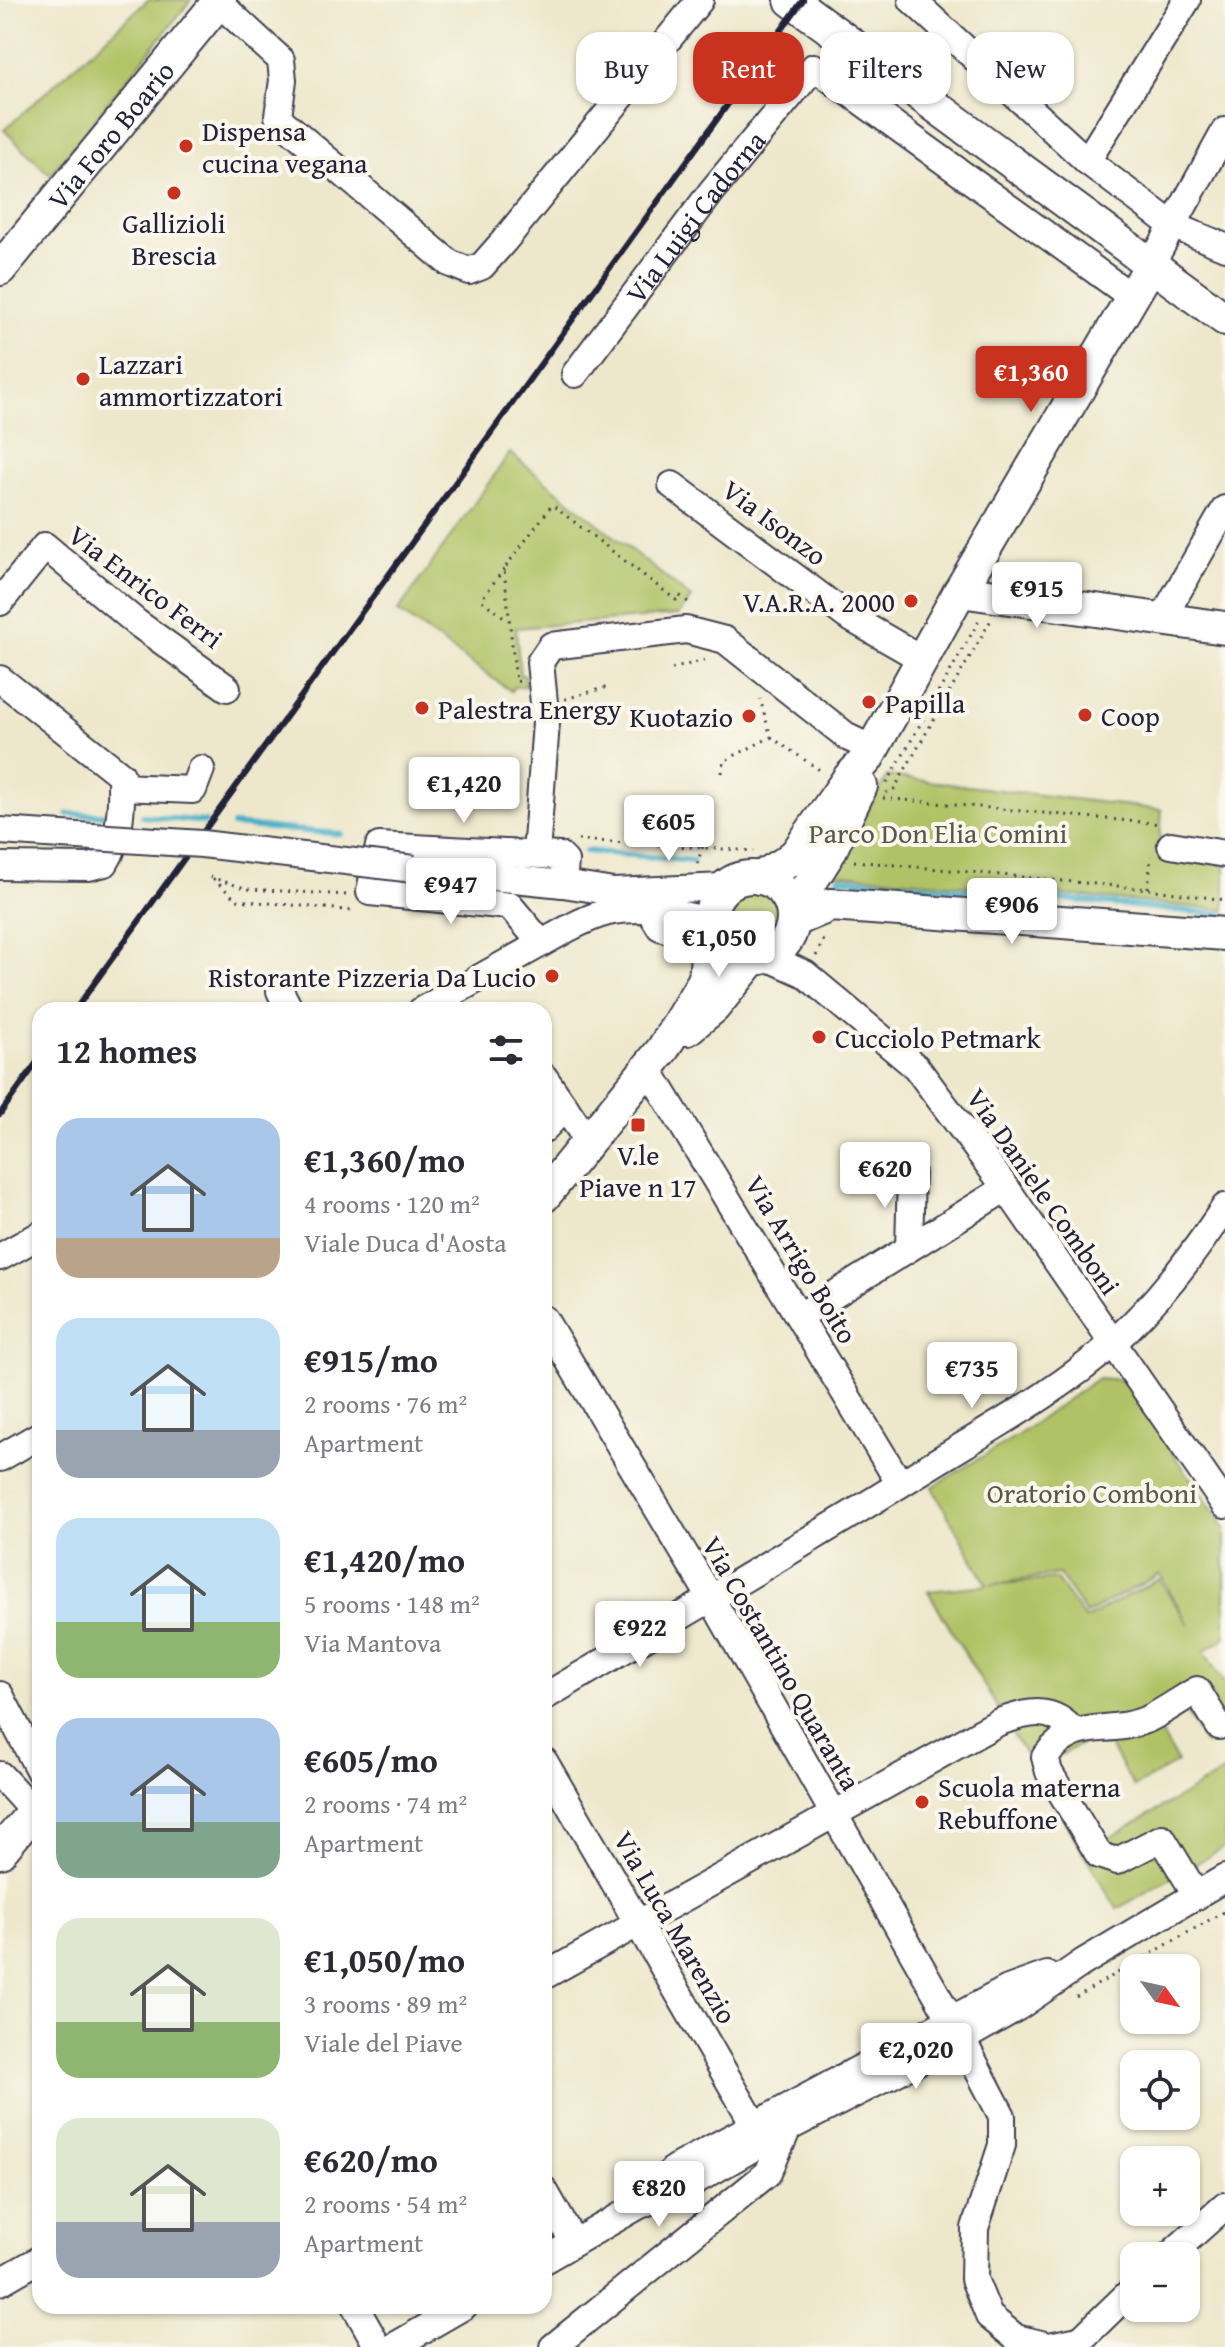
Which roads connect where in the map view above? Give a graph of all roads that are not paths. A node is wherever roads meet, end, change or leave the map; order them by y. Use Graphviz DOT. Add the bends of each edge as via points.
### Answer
graph roads {
  1 [pos="700,0"];
  2 [pos="791,0"];
  3 [pos="912,0"];
  4 [pos="1187,0"];
  5 [pos="219,1"];
  6 [pos="1225,131"];
  7 [pos="1087,161"];
  8 [pos="1172,225"];
  9 [pos="1225,247"];
  10 [pos="1151,265"];
  11 [pos="0,269"];
  12 [pos="1132,297"];
  13 [pos="1225,319"];
  14 [pos="575,374"];
  15 [pos="672,485"];
  16 [pos="1225,509"];
  17 [pos="0,602"];
  18 [pos="972,602"];
  19 [pos="1162,619"];
  20 [pos="1225,628"];
  21 [pos="922,659"];
  22 [pos="0,679"];
  23 [pos="227,688"];
  24 [pos="870,754"];
  25 [pos="201,769"];
  26 [pos="120,805"];
  27 [pos="0,831"];
  28 [pos="1166,835"];
  29 [pos="536,854"];
  30 [pos="1225,854"];
  31 [pos="757,864"];
  32 [pos="0,866"];
  33 [pos="563,871"];
  34 [pos="724,887"];
  35 [pos="614,892"];
  36 [pos="649,909"];
  37 [pos="793,916"];
  38 [pos="714,934"];
  39 [pos="1225,934"];
  40 [pos="541,943"];
  41 [pos="760,958"];
  42 [pos="700,988"];
  43 [pos="436,1002"];
  44 [pos="656,1058"];
  45 [pos="552,1088"];
  46 [pos="565,1107"];
  47 [pos="552,1121"];
  48 [pos="588,1141"];
  49 [pos="911,1173"];
  50 [pos="552,1186"];
  51 [pos="1006,1188"];
  52 [pos="1225,1207"];
  53 [pos="32,1245"];
  54 [pos="909,1248"];
  55 [pos="0,1257"];
  56 [pos="800,1316"];
  57 [pos="552,1332"];
  58 [pos="1112,1344"];
  59 [pos="32,1440"];
  60 [pos="0,1458"];
  61 [pos="900,1484"];
  62 [pos="1225,1505"];
  63 [pos="711,1598"];
  64 [pos="552,1692"];
  65 [pos="0,1695"];
  66 [pos="1219,1726"];
  67 [pos="1074,1732"];
  68 [pos="32,1757"];
  69 [pos="0,1775"];
  70 [pos="552,1775"];
  71 [pos="32,1804"];
  72 [pos="32,1814"];
  73 [pos="832,1814"];
  74 [pos="0,1852"];
  75 [pos="1225,1878"];
  76 [pos="1197,1896"];
  77 [pos="636,1924"];
  78 [pos="552,1971"];
  79 [pos="956,2030"];
  80 [pos="754,2124"];
  81 [pos="788,2128"];
  82 [pos="552,2204"];
  83 [pos="638,2206"];
  84 [pos="1225,2206"];
  85 [pos="1185,2242"];
  86 [pos="574,2243"];
  87 [pos="552,2255"];
  88 [pos="32,2264"];
  89 [pos="0,2282"];
  90 [pos="1120,2302"];
  91 [pos="359,2314"];
  92 [pos="450,2314"];
  93 [pos="1076,2344"];
  94 [pos="378,2347"];
  95 [pos="393,2347"];
  96 [pos="553,2347"];
  1 -- 5 [label="street" via="504,241 482,266 469,271 449,263 284,123 278,116 281,60"];
  2 -- 10 [label="main road"];
  3 -- 7 [label="street"];
  4 -- 7 [label="street"];
  5 -- 11 [label="main road, Via Foro Boario"];
  6 -- 8 [label="street"];
  7 -- 8 [label="street"];
  8 -- 9 [label="street"];
  8 -- 10 [label="street"];
  10 -- 12 [label="main road"];
  10 -- 13 [label="main road"];
  12 -- 14 [label="street, Via Luigi Cadorna" via="814,67 712,191"];
  12 -- 18 [label="main road"];
  15 -- 21 [label="street, Via Isonzo" via="847,616"];
  16 -- 19 [label="street"];
  17 -- 23 [label="street, Via Enrico Ferri" via="45,546 137,623"];
  18 -- 19 [label="main road"];
  18 -- 21 [label="main road"];
  19 -- 20 [label="main road"];
  21 -- 24 [label="main road"];
  22 -- 26 [label="street" via="121,775"];
  24 -- 29 [label="street" via="725,640 686,630 551,646 540,662 546,723"];
  24 -- 31 [label="main road" via="796,854"];
  24 -- 37 [label="main road" via="840,832"];
  25 -- 26 [label="street" via="193,790"];
  26 -- 32 [label="street" via="105,863"];
  27 -- 33 [label="street, bridge" via="202,844 414,869"];
  28 -- 30 [label="street"];
  29 -- 33 [label="street"];
  29 -- 40 [label="street" via="379,846 362,900 510,906"];
  31 -- 34 [label="main road"];
  31 -- 37 [label="main road" via="781,889"];
  33 -- 35 [label="street"];
  34 -- 35 [label="street"];
  34 -- 38 [label="main road" via="712,906"];
  35 -- 36 [label="street"];
  36 -- 38 [label="street" via="696,918"];
  36 -- 40 [label="street" via="618,908"];
  36 -- 42 [label="street" via="660,927 700,946 705,965"];
  37 -- 39 [label="main road" via="831,905"];
  37 -- 41 [label="main road" via="786,942"];
  38 -- 41 [label="main road" via="738,958"];
  38 -- 42 [label="main road" via="711,966"];
  40 -- 43 [label="street"];
  41 -- 44 [label="main road"];
  41 -- 51 [label="street, Via Daniele Comboni" via="805,974 916,1067"];
  42 -- 44 [label="main road"];
  44 -- 48 [label="main road"];
  44 -- 56 [label="street, Via Arrigo Boito"];
  45 -- 46 [label="street"];
  46 -- 47 [label="street"];
  46 -- 48 [label="street"];
  48 -- 50 [label="main road"];
  49 -- 54 [label="street"];
  51 -- 54 [label="street"];
  51 -- 58 [label="street, Via Daniele Comboni"];
  52 -- 58 [label="street" via="1151,1307"];
  53 -- 55 [label="street"];
  54 -- 56 [label="street"];
  56 -- 61 [label="street, Via Arrigo Boito"];
  57 -- 63 [label="street, Via Costantino Quaranta"];
  58 -- 61 [label="street" via="1050,1391"];
  58 -- 62 [label="street, Via Daniele Comboni"];
  59 -- 60 [label="street"];
  61 -- 63 [label="street"];
  63 -- 64 [label="street"];
  63 -- 73 [label="street, Via Costantino Quaranta"];
  65 -- 68 [label="street"];
  66 -- 67 [label="street" via="1197,1690 1148,1719"];
  67 -- 73 [label="street" via="1064,1720 1031,1711 999,1722"];
  67 -- 76 [label="street" via="1058,1740 1045,1757 1099,1855 1117,1861 1162,1838"];
  69 -- 71 [label="street"];
  70 -- 77 [label="street, Via Luca Marenzio"];
  72 -- 74 [label="main road"];
  73 -- 77 [label="street"];
  73 -- 79 [label="street, Via Costantino Quaranta"];
  75 -- 76 [label="street"];
  76 -- 79 [label="street" via="1018,2007"];
  77 -- 78 [label="street"];
  77 -- 80 [label="street, Via Luca Marenzio"];
  79 -- 80 [label="street"];
  79 -- 81 [label="street"];
  79 -- 93 [label="street, Via Costantino Quaranta" via="1002,2116 1002,2145 975,2228 974,2279 989,2316 1016,2338 1049,2346"];
  80 -- 83 [label="street" via="675,2168"];
  81 -- 83 [label="street" via="688,2185"];
  81 -- 96 [label="street" via="768,2173"];
  82 -- 86 [label="street"];
  83 -- 86 [label="street"];
  84 -- 85 [label="street"];
  86 -- 87 [label="street"];
  88 -- 89 [label="street"];
  90 -- 93 [label="street"];
  91 -- 94 [label="street"];
  92 -- 95 [label="street"];
}
